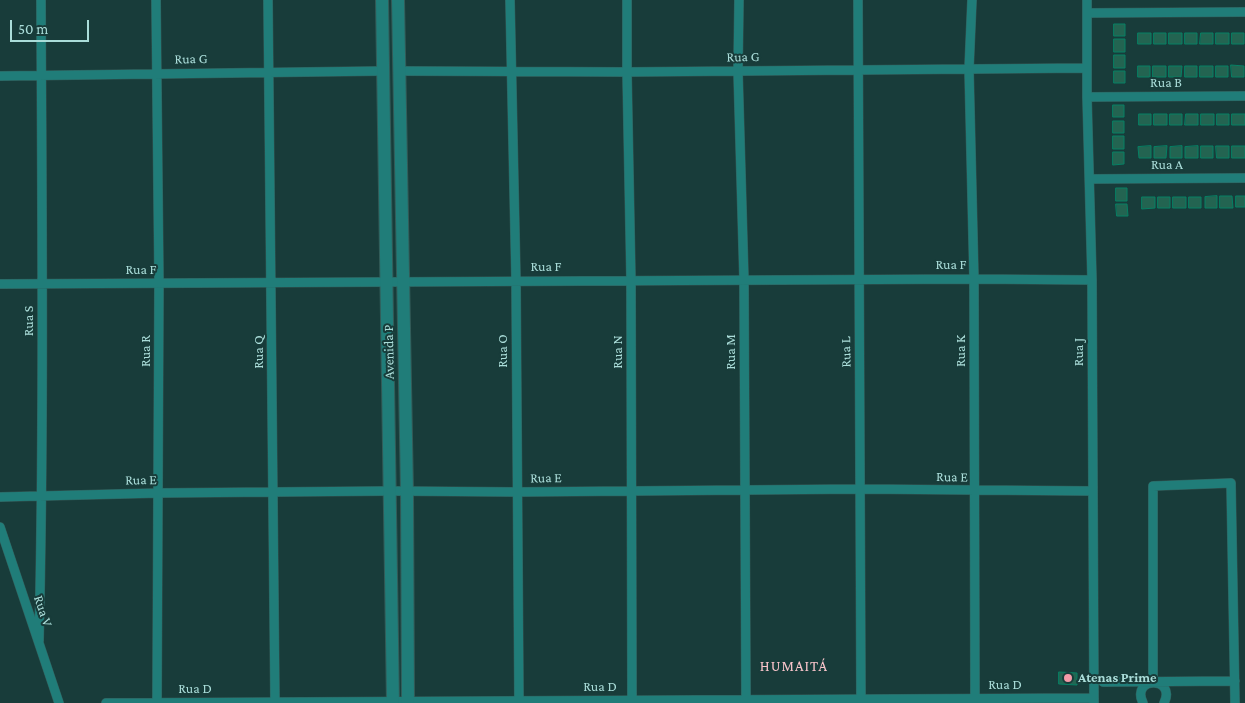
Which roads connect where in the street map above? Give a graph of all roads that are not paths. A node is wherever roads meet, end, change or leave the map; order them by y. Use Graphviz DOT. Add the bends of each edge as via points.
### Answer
graph roads {
  1 [pos="41,0"];
  2 [pos="156,0"];
  3 [pos="268,0"];
  4 [pos="382,0"];
  5 [pos="398,0"];
  6 [pos="510,0"];
  7 [pos="627,0"];
  8 [pos="739,0"];
  9 [pos="858,0"];
  10 [pos="972,0"];
  11 [pos="1087,0"];
  12 [pos="1245,12"];
  13 [pos="1087,13"];
  14 [pos="1087,68"];
  15 [pos="969,69"];
  16 [pos="738,70"];
  17 [pos="858,70"];
  18 [pos="383,71"];
  19 [pos="269,72"];
  20 [pos="399,72"];
  21 [pos="511,72"];
  22 [pos="627,72"];
  23 [pos="157,74"];
  24 [pos="0,76"];
  25 [pos="42,76"];
  26 [pos="1245,96"];
  27 [pos="1087,97"];
  28 [pos="1245,178"];
  29 [pos="1090,179"];
  30 [pos="974,279"];
  31 [pos="744,280"];
  32 [pos="859,280"];
  33 [pos="1092,280"];
  34 [pos="387,281"];
  35 [pos="402,281"];
  36 [pos="516,281"];
  37 [pos="631,281"];
  38 [pos="272,282"];
  39 [pos="159,283"];
  40 [pos="0,284"];
  41 [pos="43,284"];
  42 [pos="860,489"];
  43 [pos="745,490"];
  44 [pos="390,491"];
  45 [pos="632,491"];
  46 [pos="974,491"];
  47 [pos="1093,491"];
  48 [pos="407,492"];
  49 [pos="517,492"];
  50 [pos="273,493"];
  51 [pos="159,494"];
  52 [pos="42,496"];
  53 [pos="0,497"];
  54 [pos="0,527"];
  55 [pos="39,641"];
  56 [pos="1235,681"];
  57 [pos="1103,682"];
  58 [pos="1154,682"];
  59 [pos="746,701"];
  60 [pos="861,701"];
  61 [pos="976,701"];
  62 [pos="1094,701"];
  63 [pos="393,702"];
  64 [pos="408,702"];
  65 [pos="519,702"];
  66 [pos="632,702"];
  67 [pos="59,703"];
  68 [pos="106,703"];
  69 [pos="157,703"];
  70 [pos="275,703"];
  71 [pos="1143,703"];
  72 [pos="1164,703"];
  73 [pos="1235,703"];
  1 -- 25 [label="street, Rua S"];
  2 -- 23 [label="street, Rua R"];
  3 -- 19 [label="street, Rua Q"];
  4 -- 18 [label="street, Avenida P"];
  5 -- 20 [label="street, Avenida P"];
  6 -- 21 [label="street, Rua O"];
  7 -- 22 [label="street, Rua N"];
  8 -- 16 [label="street, Rua M"];
  9 -- 17 [label="street, Rua L"];
  10 -- 15 [label="street, Rua K"];
  11 -- 13 [label="street, Rua J"];
  12 -- 13 [label="street"];
  13 -- 14 [label="street, Rua J"];
  14 -- 15 [label="street, Rua G"];
  14 -- 27 [label="street, Rua J"];
  15 -- 17 [label="street, Rua G"];
  15 -- 30 [label="street, Rua K"];
  16 -- 17 [label="street, Rua G"];
  16 -- 22 [label="street, Rua G"];
  16 -- 31 [label="street, Rua M"];
  17 -- 32 [label="street, Rua L"];
  18 -- 19 [label="street, Rua G"];
  18 -- 34 [label="street, Avenida P"];
  19 -- 23 [label="street, Rua G"];
  19 -- 38 [label="street, Rua Q"];
  20 -- 21 [label="street, Rua G"];
  20 -- 35 [label="street, Avenida P"];
  21 -- 22 [label="street, Rua G"];
  21 -- 36 [label="street, Rua O"];
  22 -- 37 [label="street, Rua N"];
  23 -- 25 [label="street, Rua G"];
  23 -- 39 [label="street, Rua R"];
  24 -- 25 [label="street, Rua G"];
  25 -- 41 [label="street, Rua S"];
  26 -- 27 [label="street, Rua B"];
  27 -- 29 [label="street, Rua J"];
  28 -- 29 [label="street, Rua A"];
  29 -- 33 [label="street, Rua J"];
  30 -- 32 [label="street, Rua F"];
  30 -- 33 [label="street, Rua F"];
  30 -- 46 [label="street, Rua K"];
  31 -- 32 [label="street, Rua F"];
  31 -- 37 [label="street, Rua F"];
  31 -- 43 [label="street, Rua M"];
  32 -- 42 [label="street, Rua L"];
  33 -- 47 [label="street, Rua J"];
  34 -- 35 [label="street, Rua F"];
  34 -- 38 [label="street, Rua F"];
  34 -- 44 [label="street, Avenida P"];
  35 -- 36 [label="street, Rua F"];
  35 -- 48 [label="street, Avenida P"];
  36 -- 37 [label="street, Rua F"];
  36 -- 49 [label="street, Rua O"];
  37 -- 45 [label="street, Rua N"];
  38 -- 39 [label="street, Rua F"];
  38 -- 50 [label="street, Rua Q"];
  39 -- 41 [label="street, Rua F"];
  39 -- 51 [label="street, Rua R"];
  40 -- 41 [label="street, Rua F"];
  41 -- 52 [label="street, Rua S"];
  42 -- 43 [label="street, Rua E"];
  42 -- 46 [label="street, Rua E"];
  42 -- 60 [label="street, Rua L"];
  43 -- 45 [label="street, Rua E"];
  43 -- 59 [label="street, Rua M"];
  44 -- 48 [label="street, Rua E"];
  44 -- 50 [label="street, Rua E"];
  44 -- 63 [label="street, Avenida P"];
  45 -- 49 [label="street, Rua E"];
  45 -- 66 [label="street, Rua N"];
  46 -- 47 [label="street, Rua E"];
  46 -- 61 [label="street, Rua K"];
  47 -- 62 [label="street, Rua J"];
  48 -- 49 [label="street, Rua E"];
  48 -- 64 [label="street, Avenida P"];
  49 -- 65 [label="street, Rua O"];
  50 -- 51 [label="street, Rua E"];
  50 -- 70 [label="street, Rua Q"];
  51 -- 52 [label="street, Rua E"];
  51 -- 69 [label="street, Rua R"];
  52 -- 53 [label="street, Rua E"];
  52 -- 55 [label="street, Rua S"];
  54 -- 55 [label="street, Rua V"];
  55 -- 67 [label="street, Rua V"];
  56 -- 58 [label="street"];
  56 -- 58 [label="street" via="1231,484 1153,486"];
  56 -- 73 [label="street"];
  57 -- 58 [label="street"];
  58 -- 71 [label="street" via="1143,688 1140,696"];
  58 -- 72 [label="street" via="1165,689"];
  59 -- 60 [label="street, Rua D"];
  59 -- 66 [label="street, Rua D"];
  60 -- 61 [label="street, Rua D"];
  61 -- 62 [label="street, Rua D"];
  63 -- 64 [label="street, Rua D"];
  63 -- 70 [label="street, Rua D"];
  64 -- 65 [label="street, Rua D"];
  65 -- 66 [label="street, Rua D"];
  68 -- 69 [label="street, Rua D"];
  69 -- 70 [label="street, Rua D"];
}
